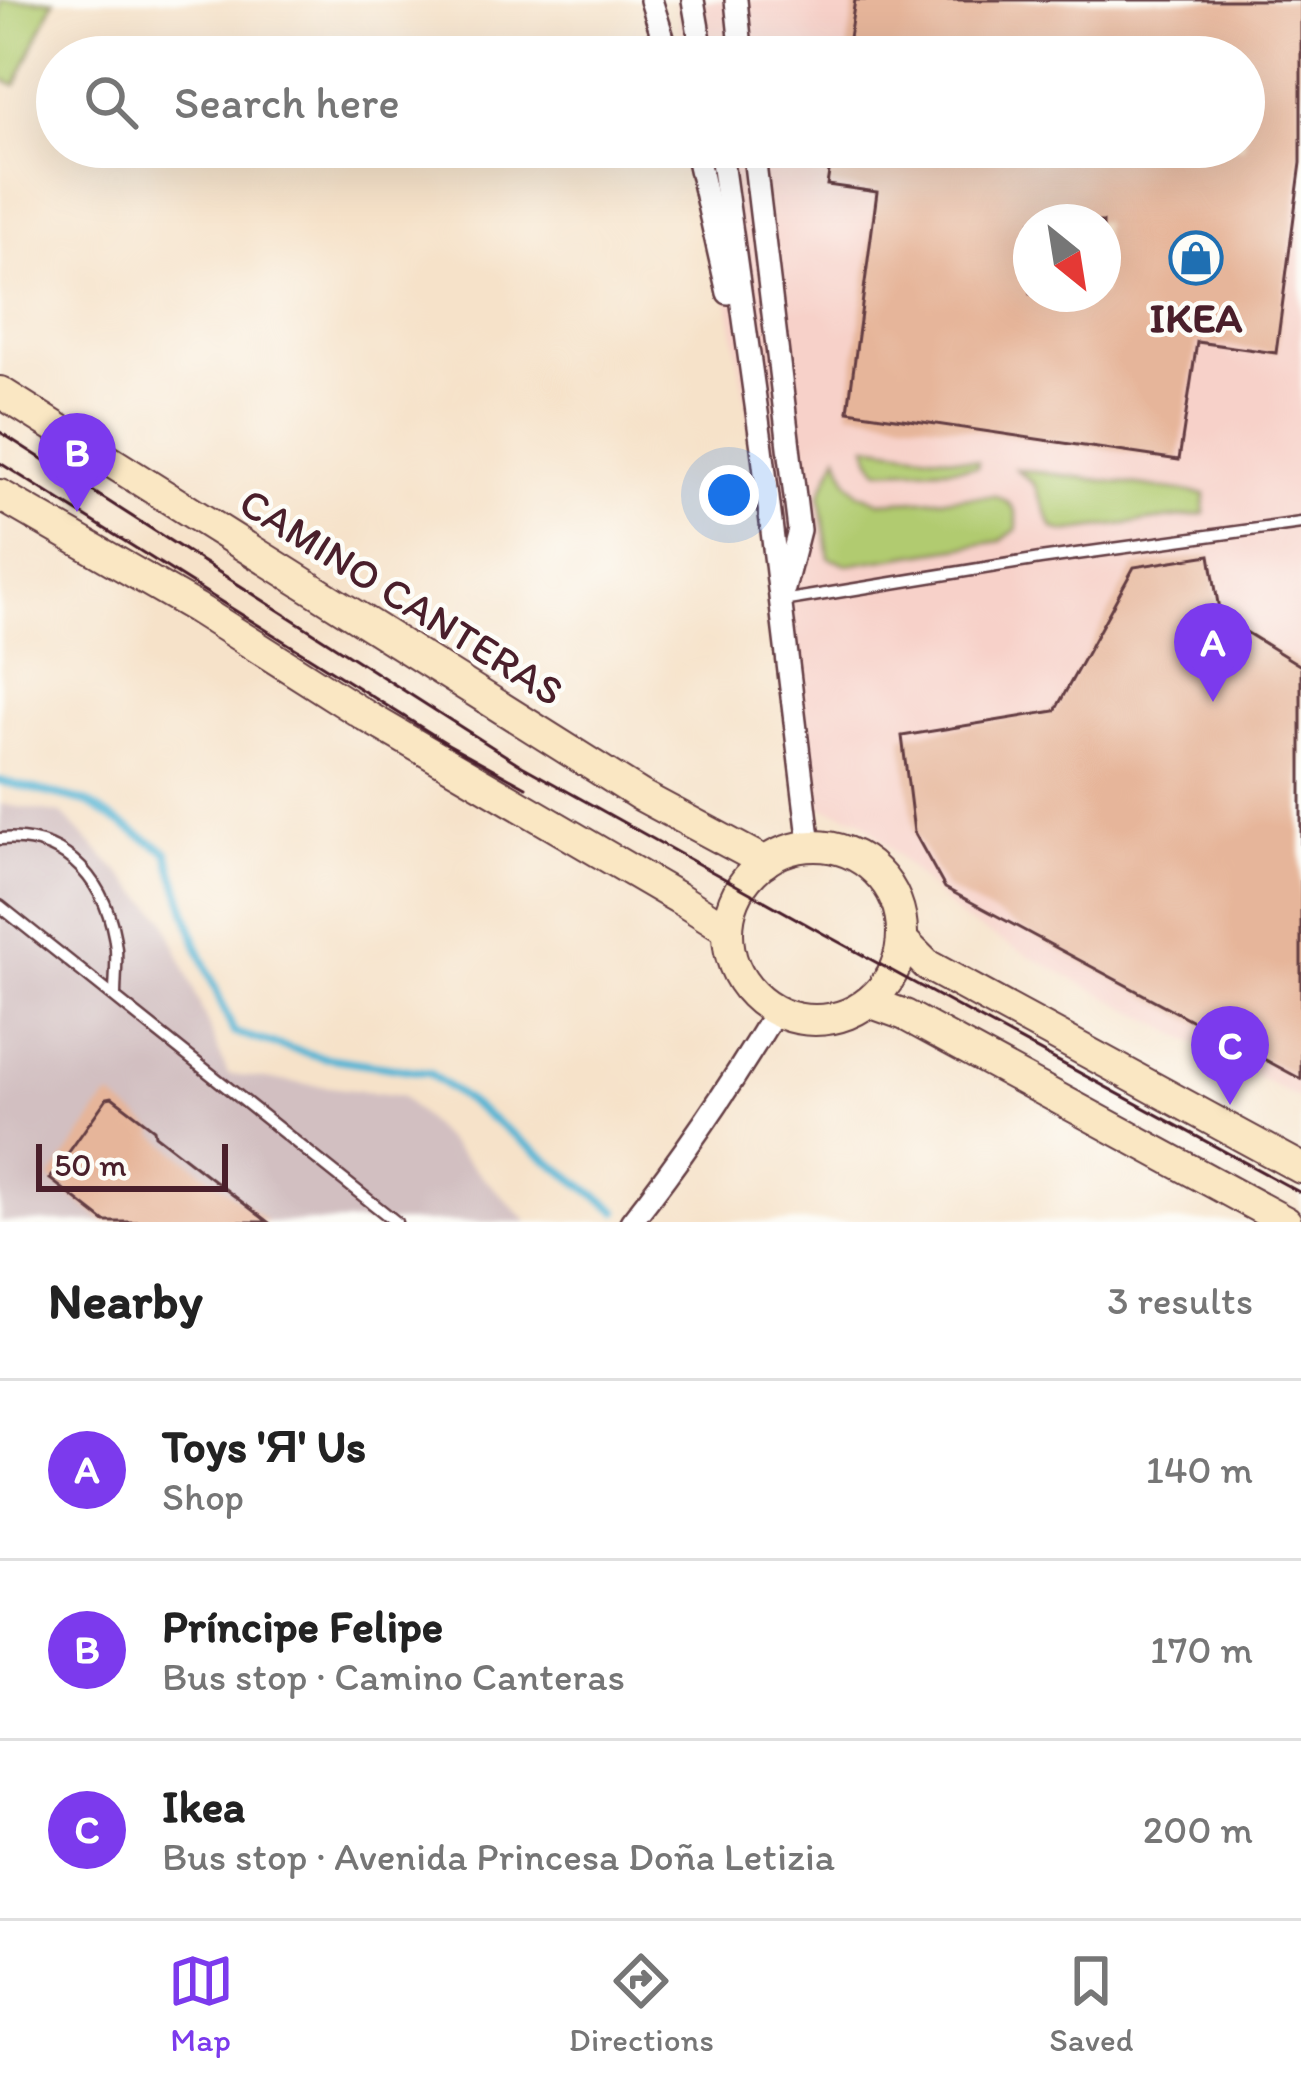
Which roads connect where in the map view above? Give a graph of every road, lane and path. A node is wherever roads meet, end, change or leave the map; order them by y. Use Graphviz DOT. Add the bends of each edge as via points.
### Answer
graph roads {
  1 [pos="651,0"];
  2 [pos="693,0"];
  3 [pos="736,0"];
  4 [pos="663,36"];
  5 [pos="699,36"];
  6 [pos="740,36"];
  7 [pos="700,168"];
  8 [pos="723,168"];
  9 [pos="755,168"];
  10 [pos="0,392"];
  11 [pos="762,448"];
  12 [pos="0,495"];
  13 [pos="1301,523"];
  14 [pos="781,601"];
  15 [pos="0,838"];
  16 [pos="810,846"];
  17 [pos="765,862"];
  18 [pos="0,906"];
  19 [pos="727,929"];
  20 [pos="902,940"];
  21 [pos="115,997"];
  22 [pos="869,1002"];
  23 [pos="775,1012"];
  24 [pos="1301,1168"];
  25 [pos="396,1222"];
  26 [pos="631,1222"];
  27 [pos="1286,1222"];
  1 -- 4 [label="street"];
  2 -- 5 [label="street"];
  3 -- 6 [label="street"];
  7 -- 11 [label="street"];
  8 -- 11 [label="street"];
  9 -- 14 [label="street" via="800,530"];
  10 -- 17 [label="street, CAMINO CANTERAS" via="640,795"];
  11 -- 14 [label="street"];
  12 -- 19 [label="street"];
  13 -- 14 [label="lane"];
  14 -- 16 [label="street"];
  15 -- 21 [label="lane" via="52,846 79,864 103,896 116,949"];
  16 -- 17 [label="street"];
  16 -- 20 [label="street" via="858,857 878,872 892,892"];
  17 -- 19 [label="street" via="739,891"];
  18 -- 21 [label="lane"];
  19 -- 23 [label="street" via="748,991"];
  20 -- 22 [label="street" via="892,974"];
  20 -- 24 [label="street" via="927,965"];
  21 -- 25 [label="lane"];
  22 -- 23 [label="street" via="807,1021"];
  22 -- 27 [label="street"];
  23 -- 26 [label="street"];
}
